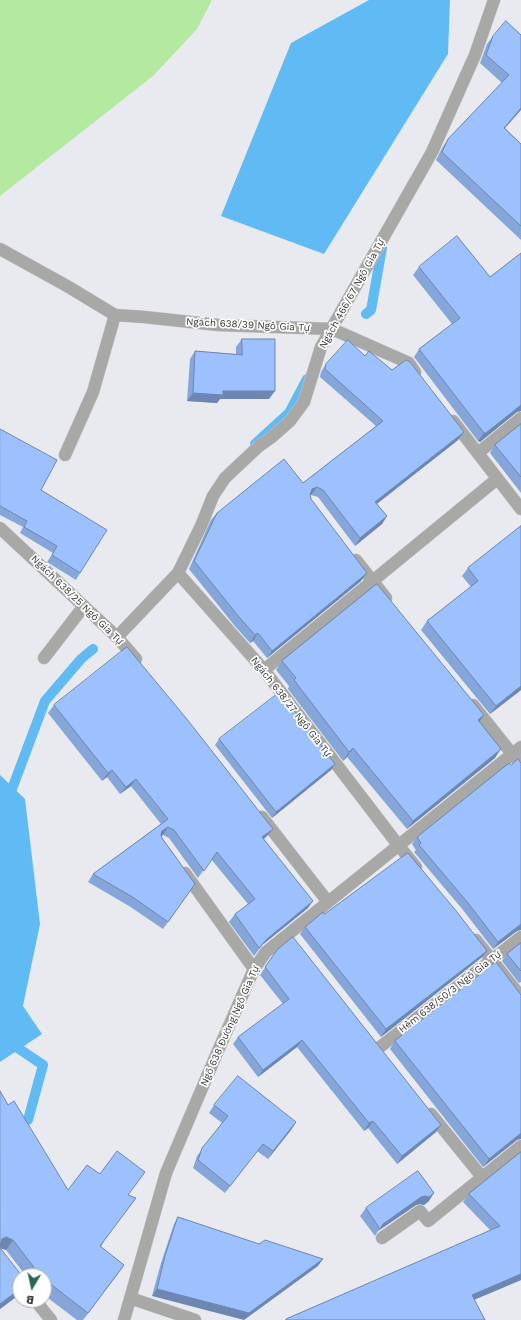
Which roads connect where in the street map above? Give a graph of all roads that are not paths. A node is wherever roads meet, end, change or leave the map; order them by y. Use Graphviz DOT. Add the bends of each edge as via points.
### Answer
graph roads {
  1 [pos="494,0"];
  2 [pos="4,251"];
  3 [pos="115,315"];
  4 [pos="332,329"];
  5 [pos="422,381"];
  6 [pos="446,411"];
  7 [pos="521,418"];
  8 [pos="478,453"];
  9 [pos="65,454"];
  10 [pos="497,479"];
  11 [pos="521,509"];
  12 [pos="0,528"];
  13 [pos="349,551"];
  14 [pos="178,573"];
  15 [pos="372,581"];
  16 [pos="84,606"];
  17 [pos="392,606"];
  18 [pos="117,637"];
  19 [pos="44,658"];
  20 [pos="142,667"];
  21 [pos="264,670"];
  22 [pos="467,698"];
  23 [pos="517,751"];
  24 [pos="521,765"];
  25 [pos="255,808"];
  26 [pos="398,846"];
  27 [pos="177,861"];
  28 [pos="423,874"];
  29 [pos="328,902"];
  30 [pos="470,932"];
  31 [pos="289,933"];
  32 [pos="521,937"];
  33 [pos="298,945"];
  34 [pos="491,960"];
  35 [pos="254,969"];
  36 [pos="521,997"];
  37 [pos="389,1060"];
  38 [pos="422,1103"];
  39 [pos="521,1146"];
  40 [pos="482,1176"];
  41 [pos="382,1238"];
  42 [pos="130,1298"];
  43 [pos="41,1308"];
  44 [pos="51,1320"];
  45 [pos="124,1320"];
  46 [pos="195,1320"];
  1 -- 4 [label="street, Ngách 466/67 Ngô Gia Tự" via="475,55 432,152"];
  2 -- 3 [label="street, Ngách 638/39 Ngô Gia Tự"];
  3 -- 4 [label="street, Ngách 638/39 Ngô Gia Tự" via="218,325"];
  3 -- 9 [label="street" via="92,392"];
  4 -- 5 [label="street, Ngách 638/39 Ngô Gia Tự" via="409,364"];
  4 -- 14 [label="street, Ngách 466/67 Ngô Gia Tự" via="321,347 304,402 290,421 225,478 212,496"];
  6 -- 8 [label="street"];
  7 -- 8 [label="street"];
  8 -- 10 [label="street"];
  10 -- 11 [label="street"];
  10 -- 15 [label="street"];
  12 -- 16 [label="street, Ngách 638/25 Ngô Gia Tự"];
  13 -- 15 [label="street"];
  14 -- 18 [label="street, Ngách 466/67 Ngô Gia Tự"];
  14 -- 21 [label="street, Ngách 638/27 Ngô Gia Tự"];
  15 -- 17 [label="street"];
  15 -- 21 [label="street"];
  16 -- 18 [label="street, Ngách 638/25 Ngô Gia Tự"];
  16 -- 19 [label="street"];
  18 -- 20 [label="street, Ngách 638/25 Ngô Gia Tự"];
  21 -- 26 [label="street, Ngách 638/27 Ngô Gia Tự"];
  22 -- 23 [label="street"];
  23 -- 24 [label="street"];
  23 -- 26 [label="street, Ngõ 638 Đường Ngô Gia Tự"];
  25 -- 29 [label="street"];
  26 -- 28 [label="street, Ngách 638/27 Ngô Gia Tự"];
  26 -- 29 [label="street, Ngõ 638 Đường Ngô Gia Tự"];
  27 -- 35 [label="street"];
  29 -- 31 [label="street, Ngõ 638 Đường Ngô Gia Tự"];
  30 -- 34 [label="street"];
  31 -- 33 [label="street"];
  31 -- 35 [label="street, Ngõ 638 Đường Ngô Gia Tự" via="266,952"];
  32 -- 34 [label="street, Hẻm 638/50/3 Ngô Gia Tự"];
  34 -- 36 [label="street"];
  34 -- 37 [label="street, Hẻm 638/50/3 Ngô Gia Tự" via="377,1044"];
  35 -- 42 [label="street, Ngõ 638 Đường Ngô Gia Tự" via="166,1173"];
  38 -- 40 [label="street"];
  39 -- 40 [label="street"];
  40 -- 41 [label="street" via="428,1221 420,1211"];
  42 -- 45 [label="street, Ngõ 638 Đường Ngô Gia Tự"];
  42 -- 46 [label="street"];
  43 -- 44 [label="street"];
}
